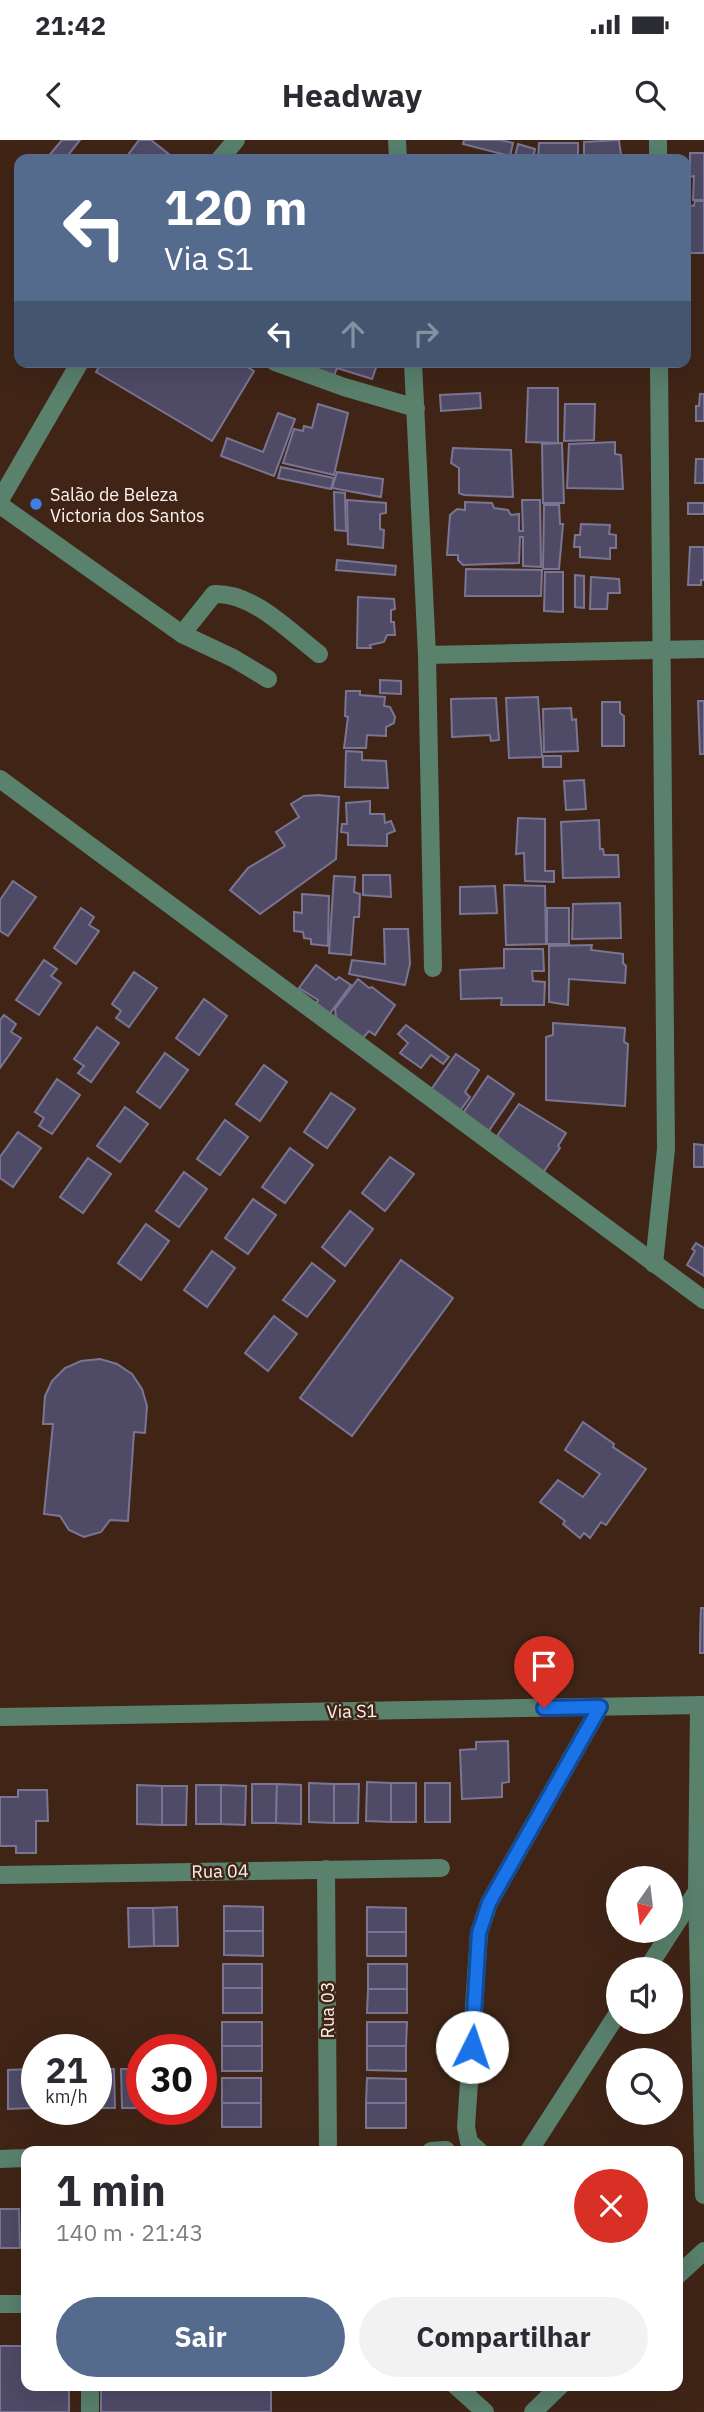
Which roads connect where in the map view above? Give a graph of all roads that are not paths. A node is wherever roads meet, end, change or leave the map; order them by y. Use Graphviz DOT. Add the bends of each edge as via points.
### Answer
graph roads {
  1 [pos="236,140"];
  2 [pos="224,154"];
  3 [pos="77,368"];
  4 [pos="292,368"];
  5 [pos="413,368"];
  6 [pos="659,368"];
  7 [pos="416,408"];
  8 [pos="0,503"];
  9 [pos="181,634"];
  10 [pos="660,649"];
  11 [pos="704,649"];
  12 [pos="319,654"];
  13 [pos="427,655"];
  14 [pos="268,679"];
  15 [pos="0,779"];
  16 [pos="433,968"];
  17 [pos="653,1264"];
  18 [pos="704,1300"];
  19 [pos="702,1705"];
  20 [pos="600,1707"];
  21 [pos="0,1717"];
  22 [pos="441,1868"];
  23 [pos="327,1869"];
  24 [pos="0,1875"];
  25 [pos="697,1891"];
  26 [pos="655,1957"];
  27 [pos="606,2032"];
  28 [pos="328,2146"];
  29 [pos="473,2146"];
  30 [pos="532,2146"];
  31 [pos="21,2158"];
  32 [pos="0,2159"];
  33 [pos="704,2195"];
  34 [pos="704,2251"];
  35 [pos="683,2270"];
  36 [pos="0,2304"];
  37 [pos="21,2304"];
  38 [pos="90,2391"];
  39 [pos="462,2391"];
  40 [pos="555,2391"];
  41 [pos="90,2412"];
  42 [pos="485,2412"];
  43 [pos="533,2412"];
  1 -- 2 [label="street"];
  3 -- 8 [label="street"];
  4 -- 7 [label="street"];
  5 -- 7 [label="street"];
  6 -- 10 [label="street"];
  7 -- 13 [label="street"];
  8 -- 9 [label="street"];
  9 -- 12 [label="street" via="214,594 223,593 249,602"];
  9 -- 14 [label="street"];
  10 -- 11 [label="street"];
  10 -- 13 [label="street"];
  10 -- 17 [label="street" via="666,1149"];
  13 -- 16 [label="street"];
  15 -- 17 [label="street"];
  17 -- 18 [label="street"];
  19 -- 20 [label="street, Via S1"];
  19 -- 25 [label="street"];
  20 -- 21 [label="street, Via S1"];
  20 -- 29 [label="street" via="495,1893 479,1933 466,2127"];
  22 -- 23 [label="street, Rua 04"];
  23 -- 24 [label="street, Rua 04"];
  23 -- 28 [label="street, Rua 03"];
  25 -- 26 [label="street"];
  25 -- 33 [label="street"];
  27 -- 30 [label="street"];
  31 -- 32 [label="street"];
  34 -- 35 [label="street"];
  36 -- 37 [label="street"];
  38 -- 41 [label="street"];
  39 -- 42 [label="street"];
  40 -- 43 [label="street"];
}
